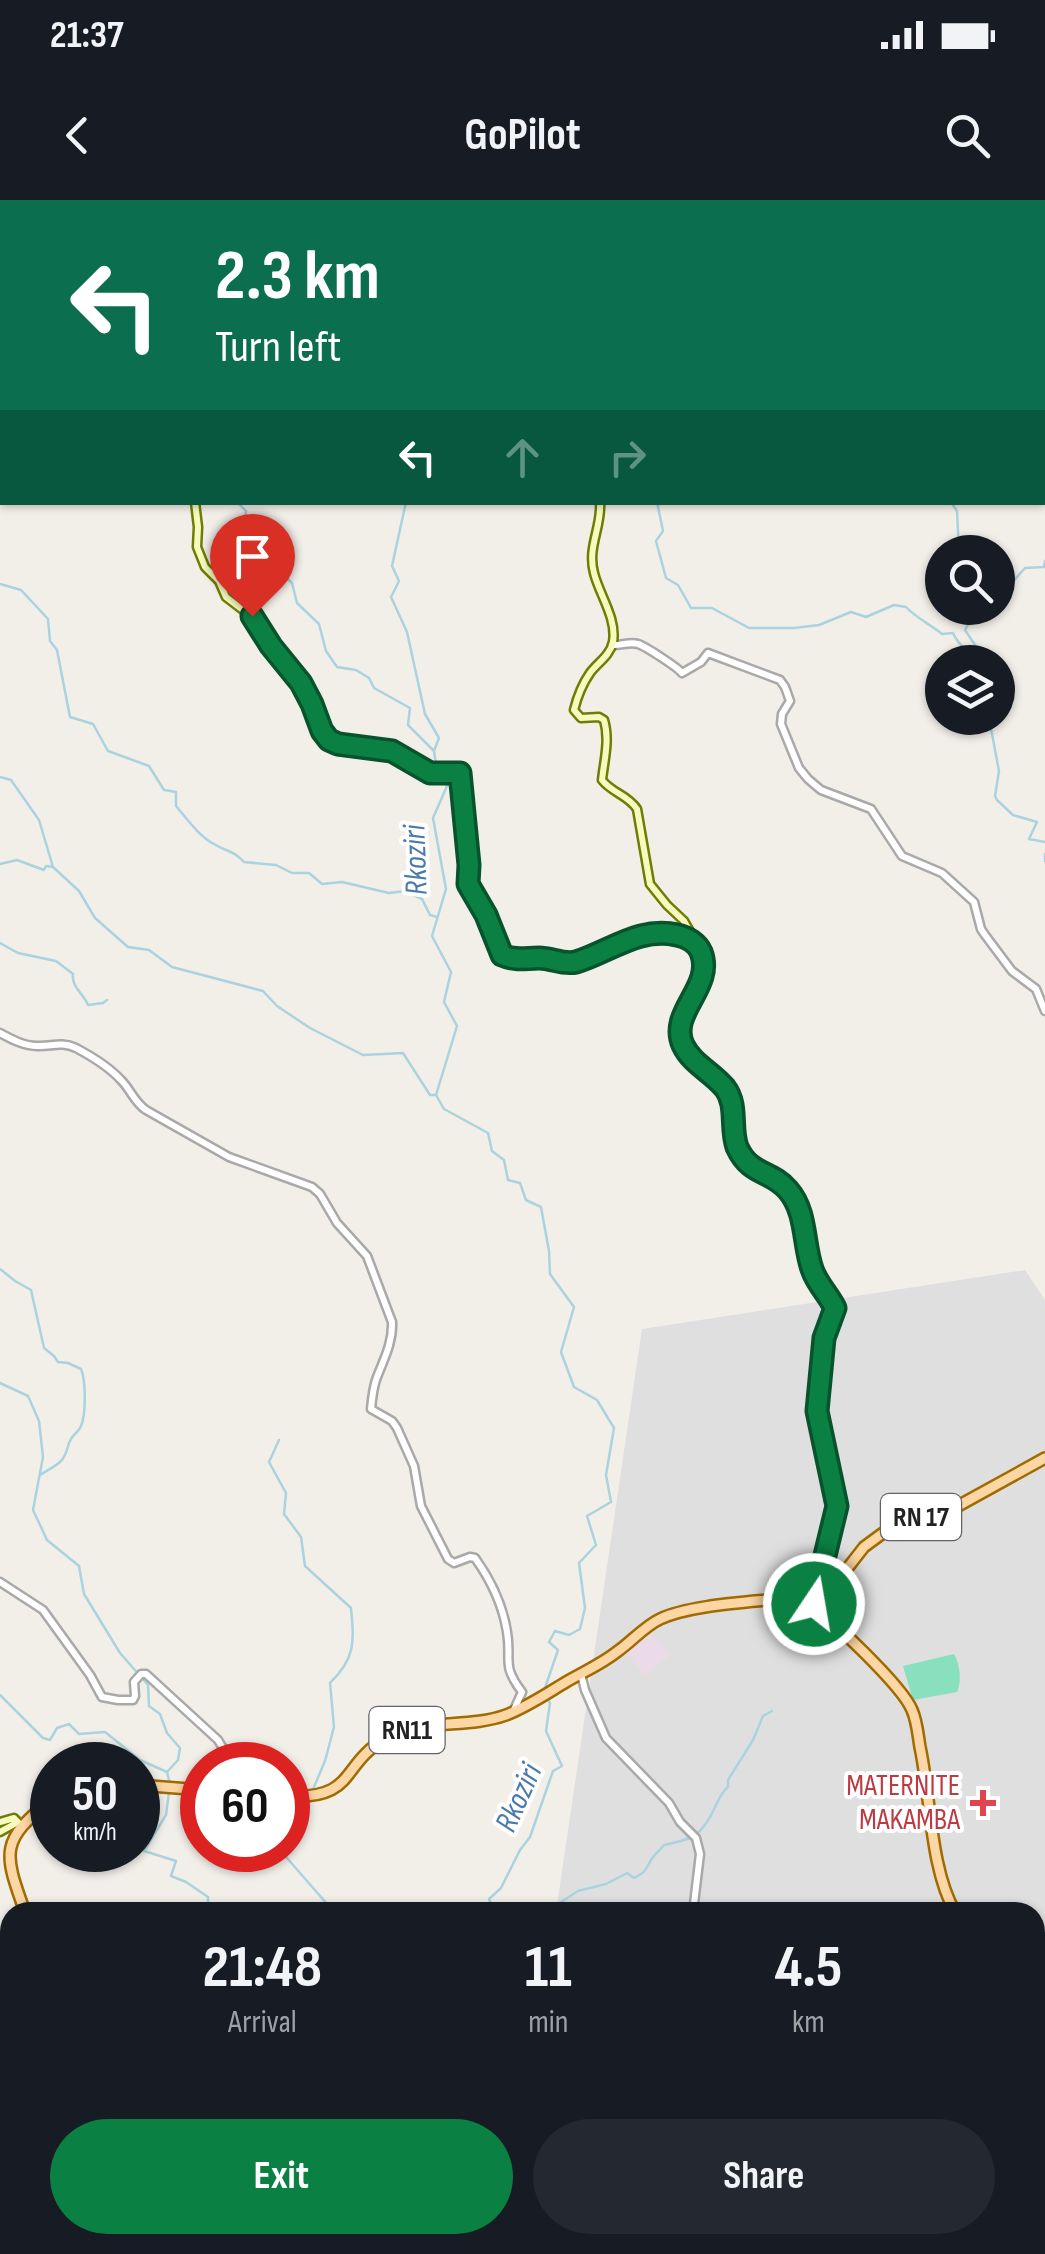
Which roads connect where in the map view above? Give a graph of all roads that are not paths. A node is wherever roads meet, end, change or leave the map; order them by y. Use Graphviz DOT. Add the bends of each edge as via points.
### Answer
graph roads {
  1 [pos="196,505"];
  2 [pos="600,505"];
  3 [pos="612,645"];
  4 [pos="697,946"];
  5 [pos="1045,1011"];
  6 [pos="0,1033"];
  7 [pos="1045,1458"];
  8 [pos="0,1582"];
  9 [pos="825,1587"];
  10 [pos="809,1598"];
  11 [pos="581,1674"];
  12 [pos="513,1712"];
  13 [pos="219,1742"];
  14 [pos="310,1796"];
  15 [pos="30,1818"];
  16 [pos="0,1822"];
  17 [pos="0,1832"];
  18 [pos="4,1845"];
  19 [pos="22,1902"];
  20 [pos="694,1902"];
  21 [pos="951,1902"];
  1 -- 4 [label="main road" via="197,547 205,567 291,668 325,736 392,751 430,773 460,773 468,884 502,955 572,963 623,941 668,933"];
  2 -- 3 [label="main road" via="594,574"];
  3 -- 4 [label="main road" via="587,677 574,710 581,718 604,720 602,780 637,809 650,884"];
  3 -- 5 [label="street" via="639,644 682,673 708,654 780,680 790,699 781,724 798,768 822,790 866,806 902,856 947,877 974,902 985,936 1012,971 1036,988"];
  4 -- 9 [label="main road" via="704,974 682,1020 681,1040 728,1092 736,1141 749,1166 794,1199 812,1267 835,1308 824,1338 817,1411 837,1506 821,1572"];
  6 -- 12 [label="street" via="34,1046 78,1049 118,1076 146,1110 229,1157 312,1187 324,1198 370,1262 393,1324 371,1411 398,1428 421,1506 448,1559 474,1558 490,1582 506,1624 509,1673 522,1692"];
  7 -- 9 [label="main road, RN 17" via="958,1506 883,1533"];
  8 -- 13 [label="street" via="42,1610 102,1697 133,1700 134,1682 148,1674"];
  9 -- 10 [label="main road, RN 17"];
  10 -- 11 [label="main road, RN11" via="671,1614"];
  10 -- 21 [label="main road" via="912,1708"];
  11 -- 12 [label="main road, RN11"];
  11 -- 20 [label="street" via="606,1738 696,1840"];
  12 -- 14 [label="main road, RN11" via="399,1733 368,1752 335,1788"];
  15 -- 18 [label="main road"];
  16 -- 17 [label="main road" via="18,1822"];
  18 -- 19 [label="main road"];
}
